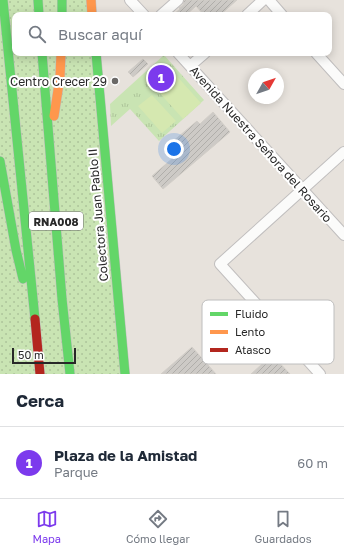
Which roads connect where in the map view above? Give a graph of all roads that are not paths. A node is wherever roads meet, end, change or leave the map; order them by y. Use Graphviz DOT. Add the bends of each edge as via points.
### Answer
graph roads {
  1 [pos="3,0"];
  2 [pos="38,0"];
  3 [pos="62,0"];
  4 [pos="91,0"];
  5 [pos="178,0"];
  6 [pos="263,0"];
  7 [pos="269,0"];
  8 [pos="133,1"];
  9 [pos="39,12"];
  10 [pos="62,12"];
  11 [pos="92,12"];
  12 [pos="142,12"];
  13 [pos="164,12"];
  14 [pos="250,12"];
  15 [pos="279,12"];
  16 [pos="42,56"];
  17 [pos="61,56"];
  18 [pos="96,56"];
  19 [pos="181,56"];
  20 [pos="202,56"];
  21 [pos="319,56"];
  22 [pos="190,66"];
  23 [pos="344,84"];
  24 [pos="50,142"];
  25 [pos="344,152"];
  26 [pos="0,162"];
  27 [pos="303,190"];
  28 [pos="344,235"];
  29 [pos="253,300"];
  30 [pos="34,315"];
  31 [pos="311,364"];
  32 [pos="40,374"];
  33 [pos="70,374"];
  34 [pos="125,374"];
  35 [pos="320,374"];
  1 -- 30 [label="main road, RNA008"];
  2 -- 9 [label="main road"];
  3 -- 10 [label="main road"];
  4 -- 11 [label="main road"];
  5 -- 13 [label="street"];
  6 -- 14 [label="street"];
  7 -- 15 [label="street"];
  8 -- 12 [label="street"];
  16 -- 24 [label="main road, RNA008"];
  17 -- 24 [label="main road"];
  18 -- 34 [label="main road, Colectora Juan Pablo II"];
  19 -- 22 [label="street, Avenida Nuestra Señora del Rosario"];
  20 -- 22 [label="street"];
  21 -- 23 [label="street"];
  22 -- 27 [label="street, Avenida Nuestra Señora del Rosario"];
  24 -- 33 [label="main road, RNA008"];
  25 -- 27 [label="street"];
  26 -- 30 [label="main road" via="17,258"];
  27 -- 28 [label="street, Avenida Nuestra Señora del Rosario"];
  27 -- 29 [label="street" via="220,264"];
  30 -- 32 [label="main road, RNA008"];
  31 -- 35 [label="street"];
}
